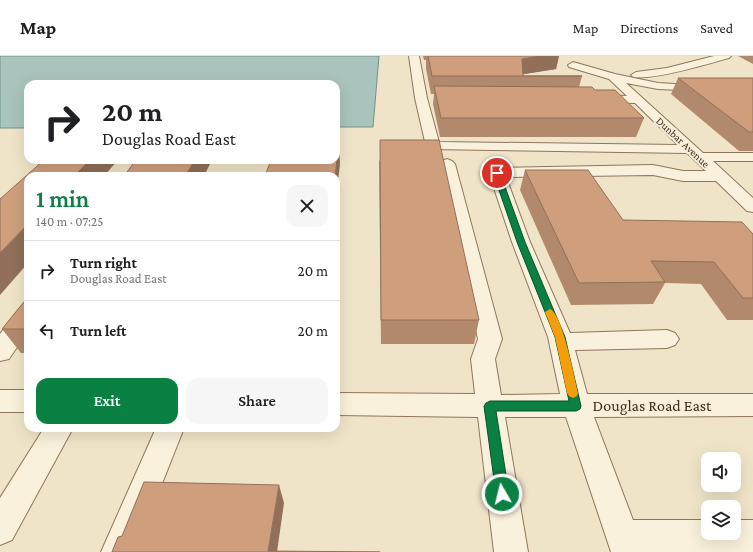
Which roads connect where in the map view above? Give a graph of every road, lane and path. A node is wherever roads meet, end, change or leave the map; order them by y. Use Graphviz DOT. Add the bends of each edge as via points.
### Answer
graph roads {
  1 [pos="726,56"];
  2 [pos="417,61"];
  3 [pos="568,62"];
  4 [pos="613,77"];
  5 [pos="715,88"];
  6 [pos="421,98"];
  7 [pos="436,98"];
  8 [pos="583,99"];
  9 [pos="638,100"];
  10 [pos="695,153"];
  11 [pos="753,157"];
  12 [pos="447,164"];
  13 [pos="720,176"];
  14 [pos="753,207"];
  15 [pos="24,319"];
  16 [pos="667,339"];
  17 [pos="561,342"];
  18 [pos="0,352"];
  19 [pos="0,401"];
  20 [pos="24,401"];
  21 [pos="340,404"];
  22 [pos="753,405"];
  23 [pos="490,406"];
  24 [pos="576,406"];
  25 [pos="57,432"];
  26 [pos="168,432"];
  27 [pos="0,528"];
  28 [pos="753,537"];
  29 [pos="625,544"];
  30 [pos="118,552"];
  31 [pos="510,552"];
  1 -- 4 [label="street" via="667,71"];
  2 -- 6 [label="street"];
  3 -- 4 [label="street"];
  4 -- 5 [label="street" via="670,88"];
  4 -- 9 [label="street, Dunbar Avenue"];
  6 -- 7 [label="street"];
  6 -- 10 [label="street" via="433,146"];
  8 -- 9 [label="street"];
  9 -- 10 [label="street, Dunbar Avenue"];
  10 -- 11 [label="street"];
  10 -- 13 [label="street, Dunbar Avenue"];
  12 -- 23 [label="street" via="490,338 483,359"];
  13 -- 14 [label="street, Dunbar Avenue"];
  13 -- 17 [label="street" via="683,176 653,170 497,173"];
  15 -- 18 [label="street"];
  16 -- 17 [label="street"];
  17 -- 24 [label="street"];
  19 -- 20 [label="street"];
  21 -- 23 [label="street, Douglas Road East"];
  22 -- 24 [label="street, Douglas Road East"];
  23 -- 24 [label="street, Douglas Road East"];
  23 -- 31 [label="street"];
  24 -- 29 [label="street"];
  25 -- 27 [label="street"];
  26 -- 30 [label="street"];
  28 -- 29 [label="street"];
}
